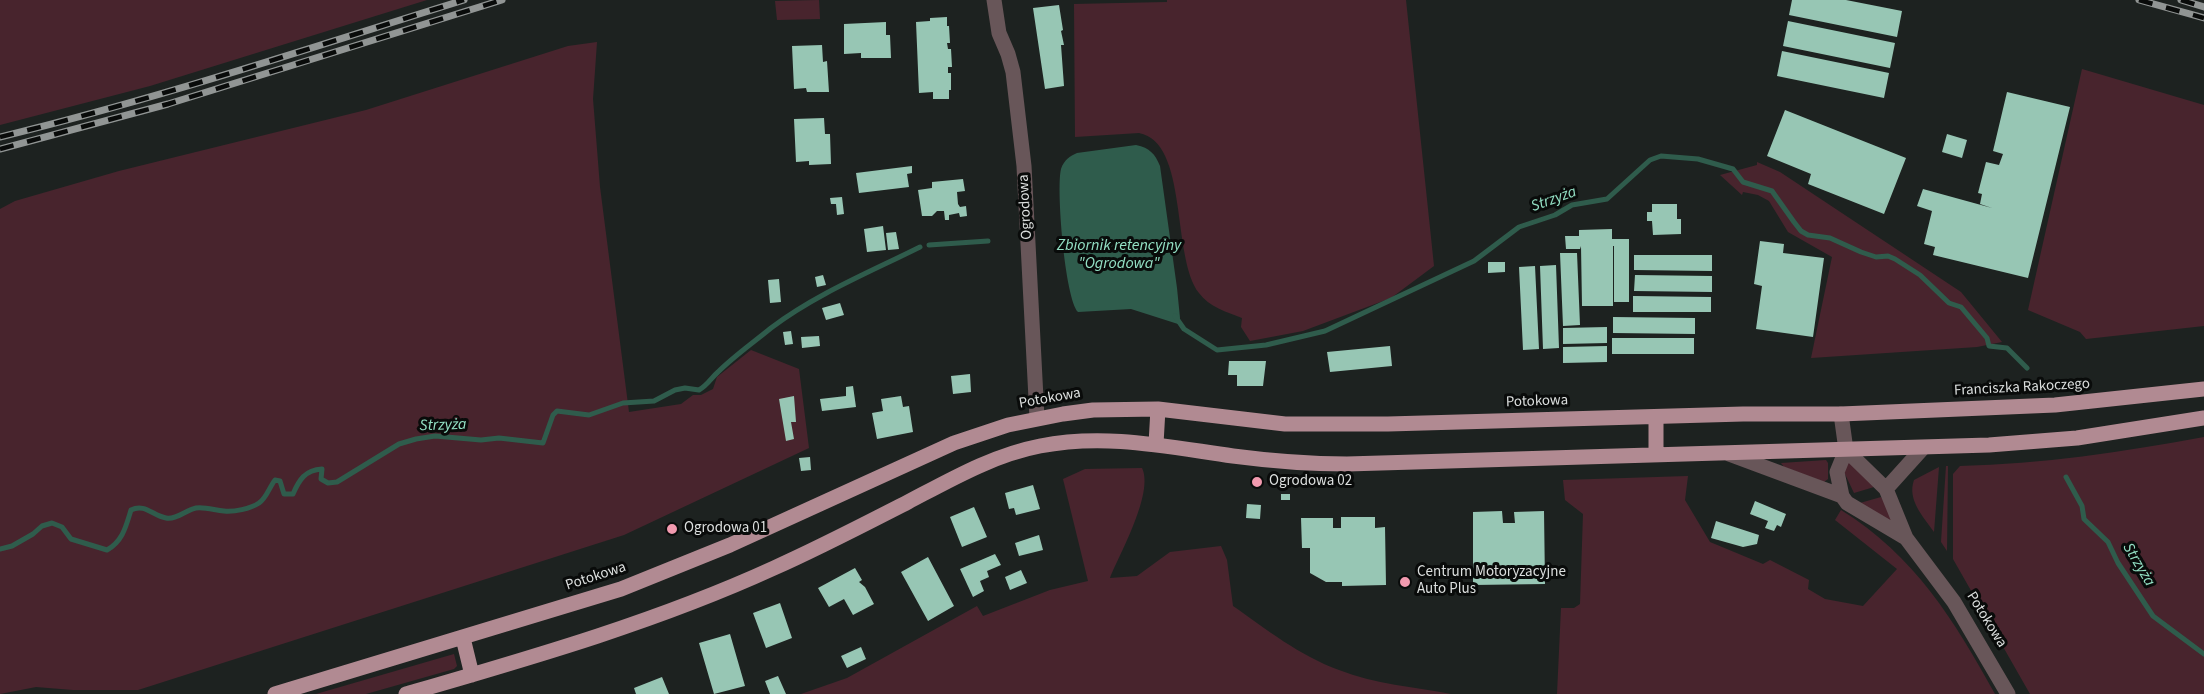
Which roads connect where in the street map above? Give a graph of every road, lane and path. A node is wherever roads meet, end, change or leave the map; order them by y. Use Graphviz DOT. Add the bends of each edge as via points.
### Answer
graph roads {
  1 [pos="994,0"];
  2 [pos="2204,389"];
  3 [pos="1158,409"];
  4 [pos="1841,414"];
  5 [pos="1656,417"];
  6 [pos="1037,418"];
  7 [pos="2204,418"];
  8 [pos="1156,444"];
  9 [pos="1923,448"];
  10 [pos="1846,450"];
  11 [pos="1729,454"];
  12 [pos="1656,455"];
  13 [pos="1886,489"];
  14 [pos="1842,496"];
  15 [pos="1906,538"];
  16 [pos="463,638"];
  17 [pos="471,675"];
  18 [pos="275,694"];
  19 [pos="406,694"];
  20 [pos="2008,694"];
  1 -- 6 [label="street, Ogrodowa" via="999,33 1012,70 1024,166"];
  2 -- 4 [label="main road, Franciszka Rakoczego" via="2055,405"];
  3 -- 5 [label="main road, Potokowa" via="1311,425"];
  3 -- 6 [label="main road, Potokowa" via="1093,410"];
  3 -- 8 [label="main road"];
  4 -- 5 [label="main road, Potokowa"];
  4 -- 10 [label="street"];
  5 -- 12 [label="main road"];
  6 -- 16 [label="main road, Potokowa" via="954,443 730,545 621,589"];
  7 -- 9 [label="main road" via="2078,438"];
  8 -- 12 [label="main road, Potokowa" via="1323,464"];
  8 -- 17 [label="main road, Potokowa" via="1085,440 1039,446 987,462 743,582 589,639"];
  9 -- 10 [label="main road"];
  9 -- 13 [label="street"];
  10 -- 11 [label="main road, Potokowa"];
  10 -- 13 [label="street, Potokowa"];
  10 -- 14 [label="street" via="1837,472"];
  11 -- 12 [label="main road, Potokowa"];
  11 -- 14 [label="street, Potokowa"];
  13 -- 15 [label="street, Potokowa"];
  14 -- 15 [label="street, Potokowa"];
  15 -- 20 [label="street, Potokowa" via="1954,602"];
  16 -- 17 [label="main road"];
  16 -- 18 [label="main road, Potokowa"];
  17 -- 19 [label="main road, Potokowa"];
}
